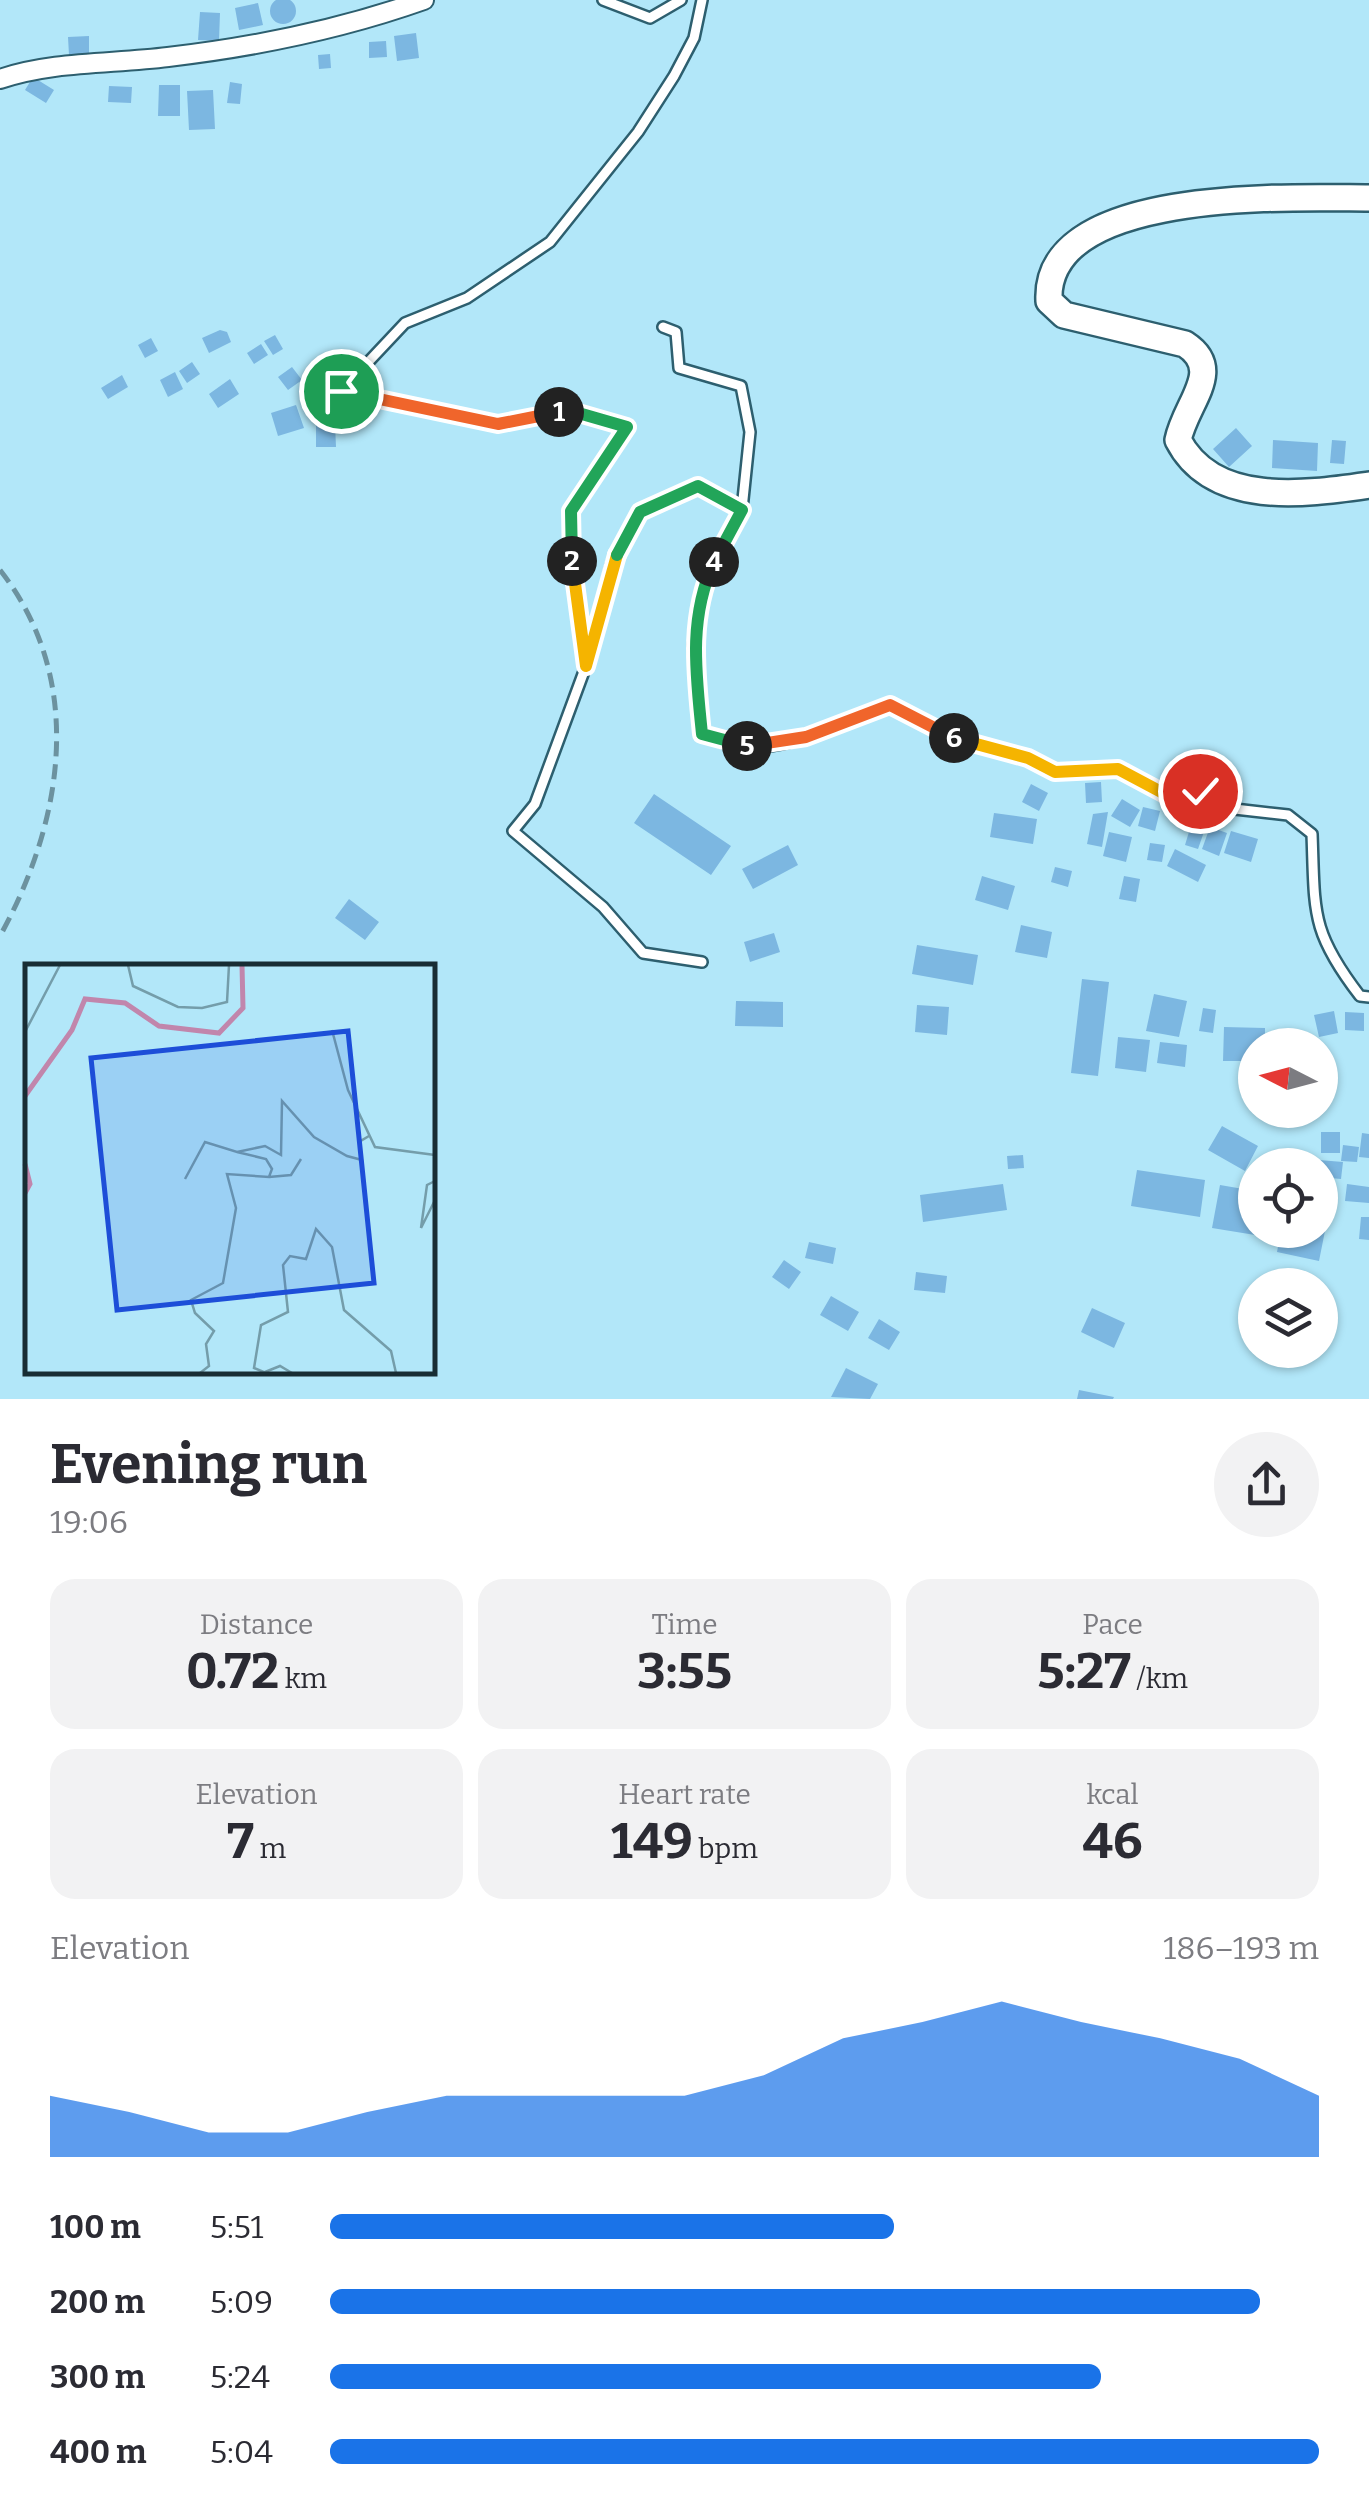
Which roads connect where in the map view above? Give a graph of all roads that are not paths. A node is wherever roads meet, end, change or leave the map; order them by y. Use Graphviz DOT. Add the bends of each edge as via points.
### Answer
graph roads {
  1 [pos="424,0"];
  2 [pos="604,0"];
  3 [pos="681,0"];
  4 [pos="702,0"];
  5 [pos="0,79"];
  6 [pos="1369,198"];
  7 [pos="663,327"];
  8 [pos="1369,485"];
  9 [pos="742,510"];
  10 [pos="586,666"];
  11 [pos="702,962"];
  12 [pos="1369,996"];
  1 -- 5 [label="street" via="317,31 171,57 26,70"];
  2 -- 3 [label="lane" via="650,18"];
  4 -- 10 [label="lane" via="694,38 674,76 550,242 467,298 405,323 341,391 498,424 568,410 627,427 571,511 572,575"];
  6 -- 8 [label="street" via="1244,198 1152,209 1091,234 1058,263 1048,284 1049,301 1064,316 1185,344 1202,355 1206,369 1178,440 1187,457 1221,483 1299,494"];
  7 -- 9 [label="lane" via="676,332 679,368 741,386 750,432"];
  9 -- 10 [label="lane" via="698,486 640,512 612,563"];
  9 -- 12 [label="lane" via="704,585 692,647 702,734 738,748 776,743 890,705 944,736 1055,772 1118,769 1165,794 1200,791 1226,808 1288,815 1312,834 1316,922 1327,948 1360,996"];
  10 -- 11 [label="lane" via="535,804 514,831 603,906 642,953"];
}
